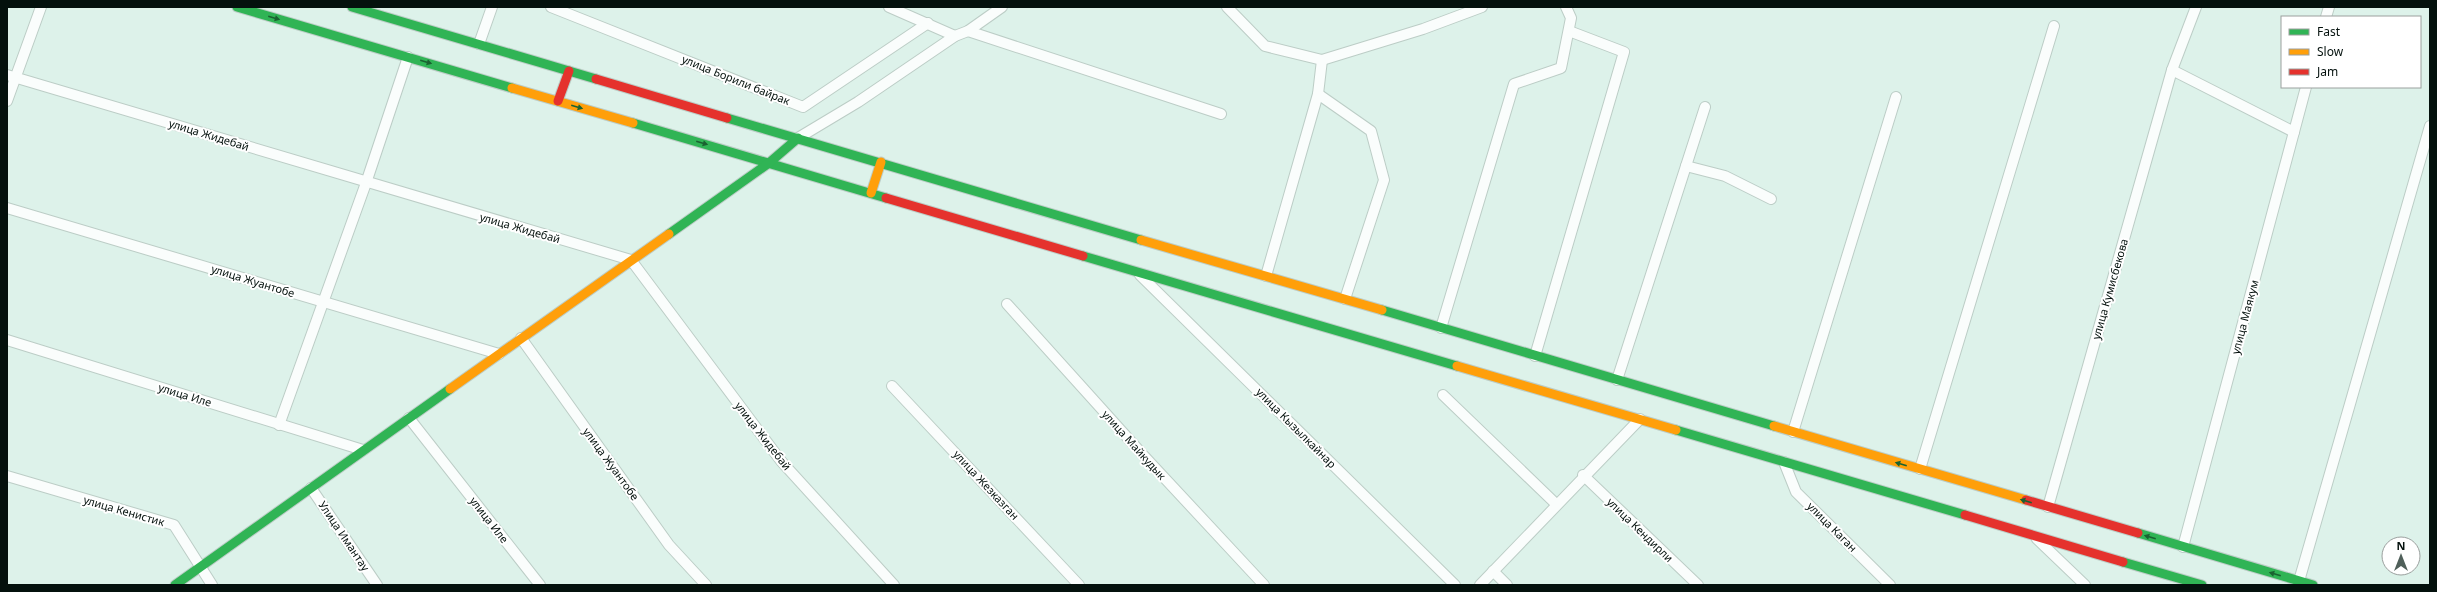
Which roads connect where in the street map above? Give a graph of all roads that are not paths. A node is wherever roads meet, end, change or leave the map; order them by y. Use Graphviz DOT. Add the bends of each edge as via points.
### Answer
graph roads {
  1 [pos="41,7"];
  2 [pos="237,7"];
  3 [pos="352,7"];
  4 [pos="492,7"];
  5 [pos="551,7"];
  6 [pos="889,7"];
  7 [pos="1002,7"];
  8 [pos="1227,7"];
  9 [pos="1482,7"];
  10 [pos="1566,7"];
  11 [pos="2196,7"];
  12 [pos="928,23"];
  13 [pos="2054,26"];
  14 [pos="1569,31"];
  15 [pos="968,32"];
  16 [pos="955,36"];
  17 [pos="479,44"];
  18 [pos="408,57"];
  19 [pos="1322,60"];
  20 [pos="2172,70"];
  21 [pos="569,71"];
  22 [pos="11,76"];
  23 [pos="2306,88"];
  24 [pos="1318,94"];
  25 [pos="1896,97"];
  26 [pos="7,101"];
  27 [pos="558,101"];
  28 [pos="1704,107"];
  29 [pos="1221,114"];
  30 [pos="2430,126"];
  31 [pos="2294,132"];
  32 [pos="798,138"];
  33 [pos="881,162"];
  34 [pos="769,163"];
  35 [pos="1686,166"];
  36 [pos="366,183"];
  37 [pos="871,193"];
  38 [pos="1771,198"];
  39 [pos="7,208"];
  40 [pos="632,260"];
  41 [pos="1137,272"];
  42 [pos="1266,276"];
  43 [pos="1345,299"];
  44 [pos="324,302"];
  45 [pos="1007,304"];
  46 [pos="1441,328"];
  47 [pos="521,338"];
  48 [pos="7,340"];
  49 [pos="499,354"];
  50 [pos="1536,356"];
  51 [pos="1617,380"];
  52 [pos="892,386"];
  53 [pos="1442,395"];
  54 [pos="408,418"];
  55 [pos="1640,419"];
  56 [pos="279,424"];
  57 [pos="1792,432"];
  58 [pos="362,450"];
  59 [pos="1784,462"];
  60 [pos="1920,469"];
  61 [pos="1584,475"];
  62 [pos="7,476"];
  63 [pos="311,488"];
  64 [pos="1556,504"];
  65 [pos="2048,507"];
  66 [pos="2035,537"];
  67 [pos="2183,547"];
  68 [pos="200,567"];
  69 [pos="1493,571"];
  70 [pos="2299,581"];
  71 [pos="175,585"];
  72 [pos="212,585"];
  73 [pos="377,585"];
  74 [pos="540,585"];
  75 [pos="706,585"];
  76 [pos="894,585"];
  77 [pos="1079,585"];
  78 [pos="1264,585"];
  79 [pos="1455,585"];
  80 [pos="1480,585"];
  81 [pos="1507,585"];
  82 [pos="1698,585"];
  83 [pos="1890,585"];
  84 [pos="2085,585"];
  85 [pos="2202,585"];
  86 [pos="2313,585"];
  1 -- 22 [label="street"];
  2 -- 18 [label="main road, one-way"];
  3 -- 17 [label="main road"];
  4 -- 17 [label="street"];
  5 -- 12 [label="street, улица Борили байрак" via="803,107"];
  6 -- 12 [label="street"];
  7 -- 15 [label="street"];
  8 -- 19 [label="street" via="1265,46"];
  9 -- 19 [label="street" via="1423,29"];
  10 -- 14 [label="street" via="1571,18"];
  11 -- 20 [label="street, улица Кумисбекова"];
  12 -- 16 [label="street"];
  13 -- 60 [label="street"];
  14 -- 46 [label="street" via="1561,68 1514,84"];
  14 -- 50 [label="street" via="1624,52"];
  15 -- 16 [label="street"];
  15 -- 29 [label="street"];
  16 -- 32 [label="street" via="858,102"];
  17 -- 21 [label="main road"];
  18 -- 27 [label="main road, one-way"];
  18 -- 36 [label="street"];
  19 -- 24 [label="street"];
  20 -- 31 [label="street"];
  20 -- 65 [label="street, улица Кумисбекова"];
  21 -- 27 [label="main road"];
  21 -- 32 [label="main road"];
  22 -- 26 [label="street"];
  22 -- 36 [label="street, улица Жидебай"];
  23 -- 31 [label="street, улица Маякум"];
  24 -- 42 [label="street"];
  24 -- 43 [label="street" via="1371,131 1384,180"];
  25 -- 57 [label="street"];
  27 -- 34 [label="main road, one-way"];
  28 -- 35 [label="street"];
  30 -- 70 [label="street"];
  31 -- 67 [label="street, улица Маякум"];
  32 -- 33 [label="main road"];
  32 -- 34 [label="main road"];
  33 -- 37 [label="main road"];
  33 -- 42 [label="main road"];
  34 -- 37 [label="main road"];
  34 -- 40 [label="main road"];
  35 -- 38 [label="street" via="1725,176"];
  35 -- 51 [label="street"];
  36 -- 40 [label="street, улица Жидебай"];
  36 -- 44 [label="street"];
  37 -- 41 [label="main road"];
  39 -- 44 [label="street, улица Жуантобе"];
  40 -- 47 [label="main road"];
  40 -- 76 [label="street, улица Жидебай" via="781,461"];
  41 -- 55 [label="main road"];
  41 -- 79 [label="street, улица Кызылкайнар"];
  42 -- 43 [label="main road"];
  43 -- 46 [label="main road"];
  44 -- 49 [label="street, улица Жуантобе"];
  44 -- 56 [label="street"];
  45 -- 78 [label="street, улица Майкудык"];
  46 -- 50 [label="main road"];
  47 -- 49 [label="main road"];
  47 -- 75 [label="street, улица Жуантобе" via="669,545"];
  48 -- 56 [label="street, улица Иле"];
  49 -- 54 [label="main road"];
  50 -- 51 [label="main road"];
  51 -- 57 [label="main road"];
  52 -- 77 [label="street, улица Жезказган"];
  53 -- 64 [label="street"];
  54 -- 58 [label="main road"];
  54 -- 74 [label="street, улица Иле"];
  55 -- 59 [label="main road"];
  55 -- 61 [label="street"];
  56 -- 58 [label="street, улица Иле"];
  60 -- 57 [label="main road, one-way"];
  58 -- 63 [label="main road"];
  59 -- 66 [label="main road"];
  59 -- 83 [label="street, улица Каган" via="1796,492"];
  65 -- 60 [label="main road, one-way"];
  61 -- 64 [label="street"];
  61 -- 82 [label="street, улица Кендирли"];
  62 -- 68 [label="street, улица Кенистик" via="174,525"];
  63 -- 68 [label="main road"];
  63 -- 73 [label="street, Улица Имантау"];
  64 -- 69 [label="street"];
  67 -- 65 [label="main road, one-way"];
  66 -- 84 [label="street"];
  66 -- 85 [label="main road"];
  70 -- 67 [label="main road, one-way"];
  68 -- 71 [label="main road"];
  68 -- 72 [label="street, улица Кенистик"];
  69 -- 80 [label="street"];
  69 -- 81 [label="street"];
  70 -- 86 [label="main road"];
}
